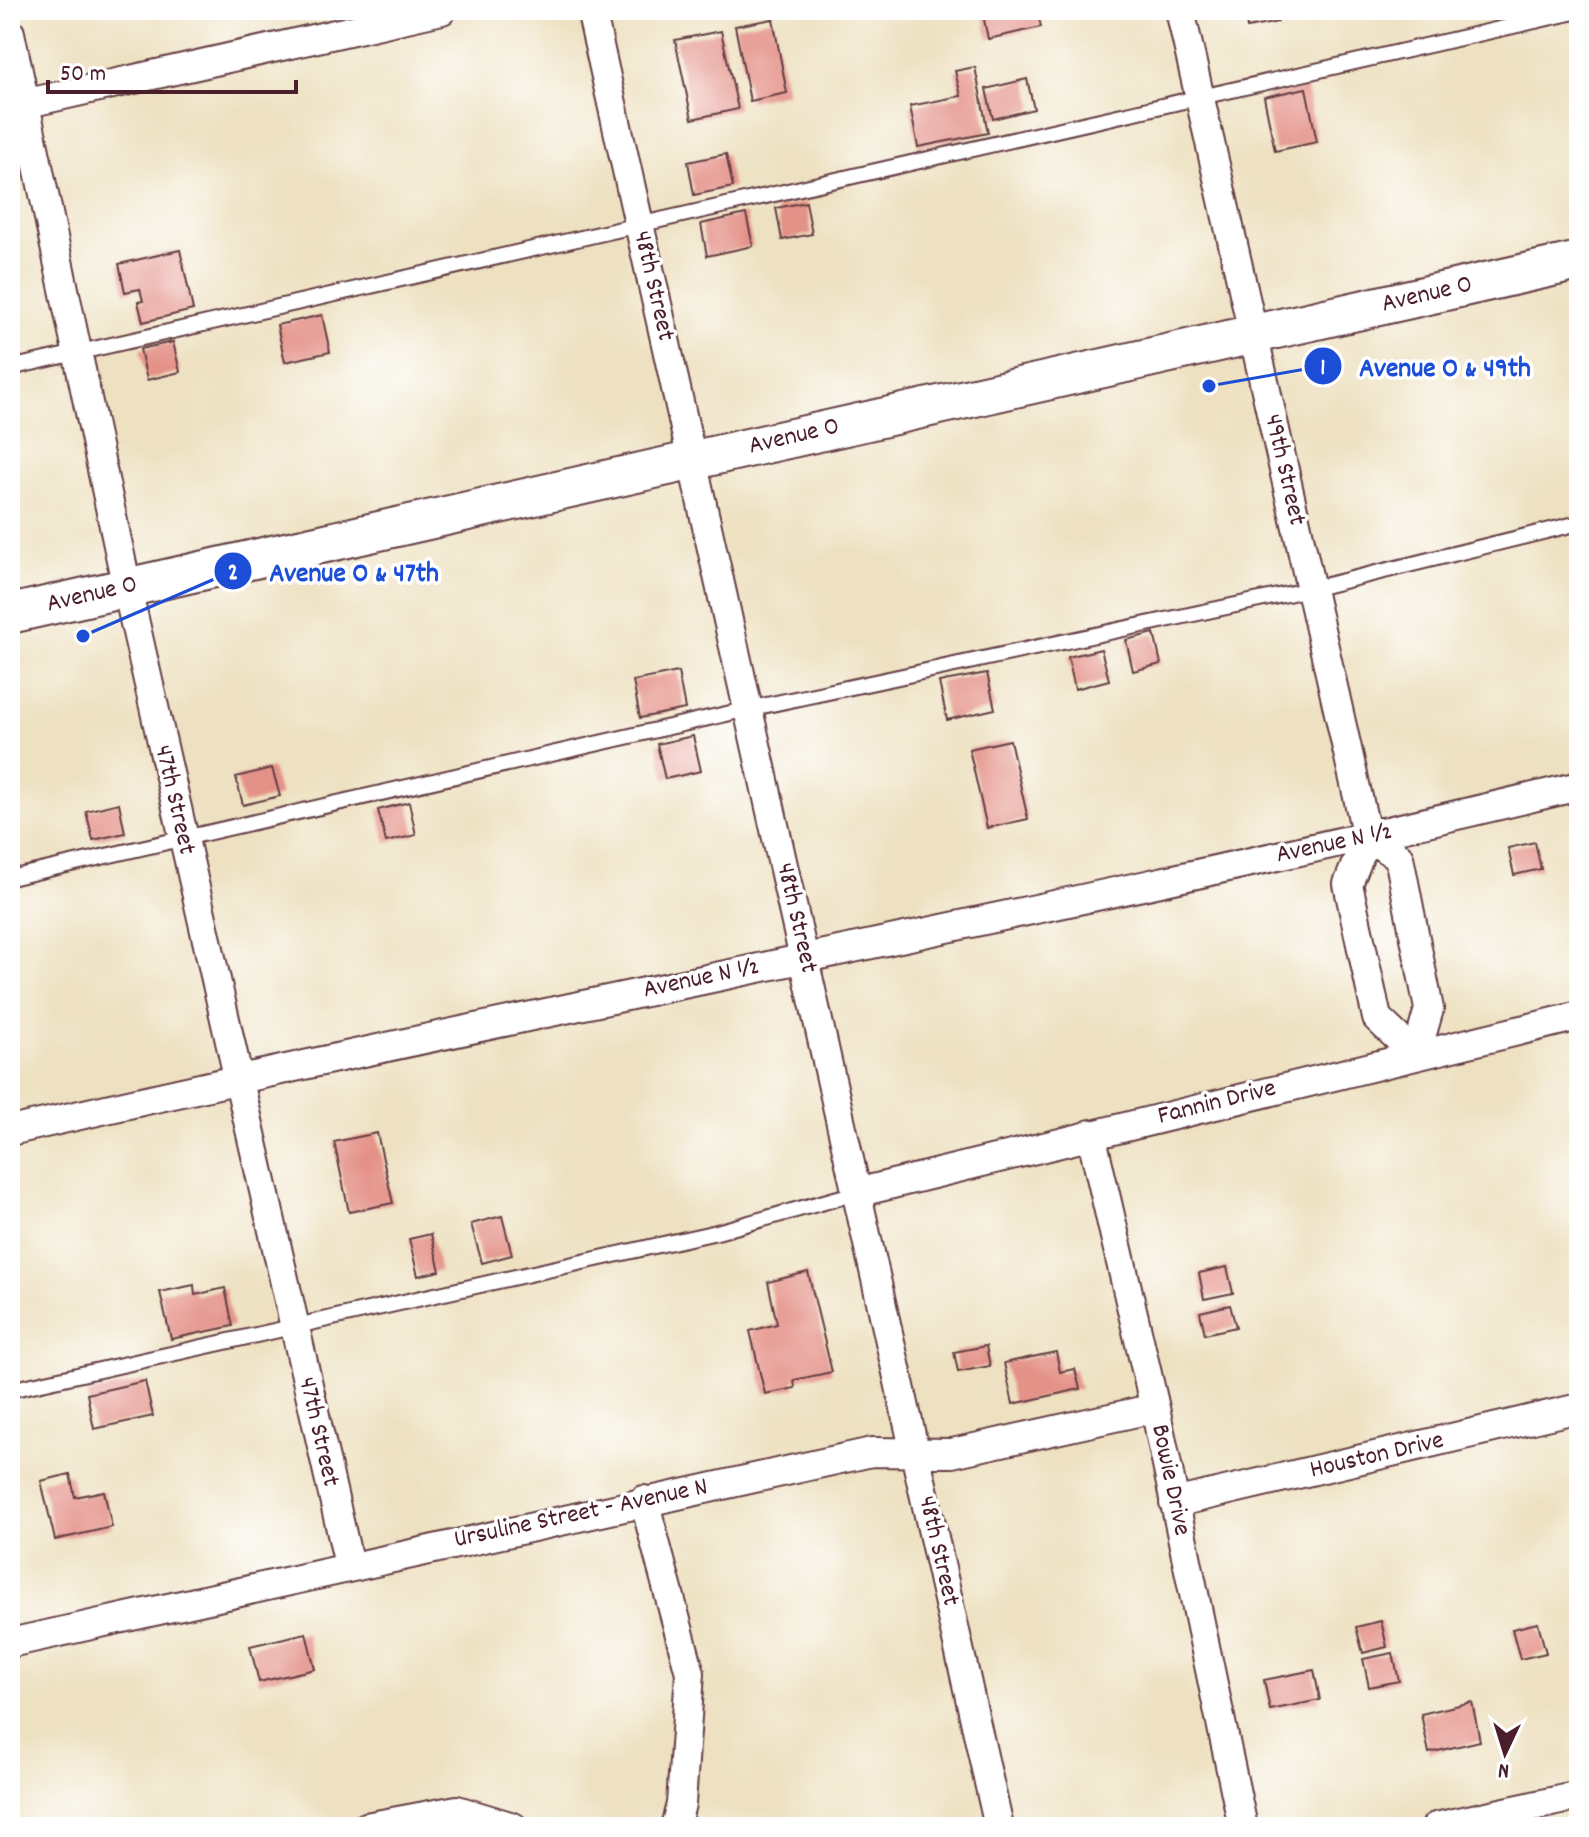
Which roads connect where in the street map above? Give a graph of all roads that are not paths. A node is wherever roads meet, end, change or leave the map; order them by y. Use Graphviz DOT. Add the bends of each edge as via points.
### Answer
graph roads {
  1 [pos="442,10"];
  2 [pos="591,10"];
  3 [pos="1180,10"];
  4 [pos="1579,11"];
  5 [pos="10,33"];
  6 [pos="1199,97"];
  7 [pos="18,105"];
  8 [pos="639,225"];
  9 [pos="1579,261"];
  10 [pos="1253,335"];
  11 [pos="77,352"];
  12 [pos="10,368"];
  13 [pos="692,460"];
  14 [pos="1579,523"];
  15 [pos="127,588"];
  16 [pos="1311,589"];
  17 [pos="10,614"];
  18 [pos="748,709"];
  19 [pos="1579,786"];
  20 [pos="1367,837"];
  21 [pos="183,839"];
  22 [pos="10,878"];
  23 [pos="805,957"];
  24 [pos="1579,1016"];
  25 [pos="1416,1055"];
  26 [pos="237,1078"];
  27 [pos="10,1131"];
  28 [pos="1091,1134"];
  29 [pos="856,1193"];
  30 [pos="294,1325"];
  31 [pos="10,1390"];
  32 [pos="1155,1408"];
  33 [pos="1579,1408"];
  34 [pos="916,1451"];
  35 [pos="644,1500"];
  36 [pos="1174,1503"];
  37 [pos="349,1565"];
  38 [pos="10,1643"];
  39 [pos="1579,1796"];
  40 [pos="366,1827"];
  41 [pos="513,1827"];
  42 [pos="675,1827"];
  43 [pos="999,1827"];
  44 [pos="1243,1827"];
  45 [pos="1436,1827"];
  1 -- 7 [label="street"];
  2 -- 8 [label="street, 48th Street"];
  3 -- 6 [label="street, 49th Street"];
  4 -- 6 [label="lane"];
  5 -- 7 [label="street, 47th Street"];
  6 -- 8 [label="lane"];
  6 -- 10 [label="street, 49th Street"];
  7 -- 11 [label="street, 47th Street"];
  8 -- 11 [label="lane"];
  8 -- 13 [label="street, 48th Street"];
  9 -- 10 [label="main road, Avenue O"];
  10 -- 13 [label="main road, Avenue O"];
  10 -- 16 [label="street, 49th Street"];
  11 -- 12 [label="lane"];
  11 -- 15 [label="street, 47th Street"];
  13 -- 15 [label="main road, Avenue O"];
  13 -- 18 [label="street, 48th Street"];
  14 -- 16 [label="lane"];
  15 -- 17 [label="main road, Avenue O"];
  15 -- 21 [label="street, 47th Street"];
  16 -- 18 [label="lane"];
  16 -- 20 [label="street, 49th Street"];
  18 -- 21 [label="lane"];
  18 -- 23 [label="street, 48th Street"];
  19 -- 20 [label="street, Avenue N ½"];
  20 -- 23 [label="street, Avenue N ½"];
  20 -- 25 [label="street" via="1399,857 1429,1009"];
  20 -- 25 [label="street" via="1348,884 1377,1018"];
  21 -- 22 [label="lane"];
  21 -- 26 [label="street, 47th Street"];
  23 -- 26 [label="street, Avenue N ½"];
  23 -- 29 [label="street, 48th Street"];
  24 -- 25 [label="street, Fannin Drive"];
  25 -- 28 [label="street, Fannin Drive"];
  26 -- 27 [label="street, Avenue N ½"];
  26 -- 30 [label="street, 47th Street"];
  28 -- 29 [label="street, Fannin Drive"];
  28 -- 32 [label="street, Bowie Drive"];
  29 -- 30 [label="lane" via="717,1232"];
  29 -- 34 [label="street, 48th Street"];
  30 -- 31 [label="lane"];
  30 -- 37 [label="street, 47th Street"];
  32 -- 34 [label="street, Ursuline Street - Avenue N" via="952,1453"];
  32 -- 36 [label="street, Bowie Drive"];
  33 -- 36 [label="street, Houston Drive"];
  34 -- 35 [label="street, Ursuline Street - Avenue N" via="872,1452"];
  34 -- 43 [label="street, 48th Street"];
  35 -- 37 [label="street, Ursuline Street - Avenue N"];
  35 -- 42 [label="street" via="690,1673"];
  36 -- 44 [label="street, Bowie Drive"];
  37 -- 38 [label="street, Ursuline Street - Avenue N"];
  39 -- 45 [label="street"];
  40 -- 41 [label="street" via="457,1810"];
}
